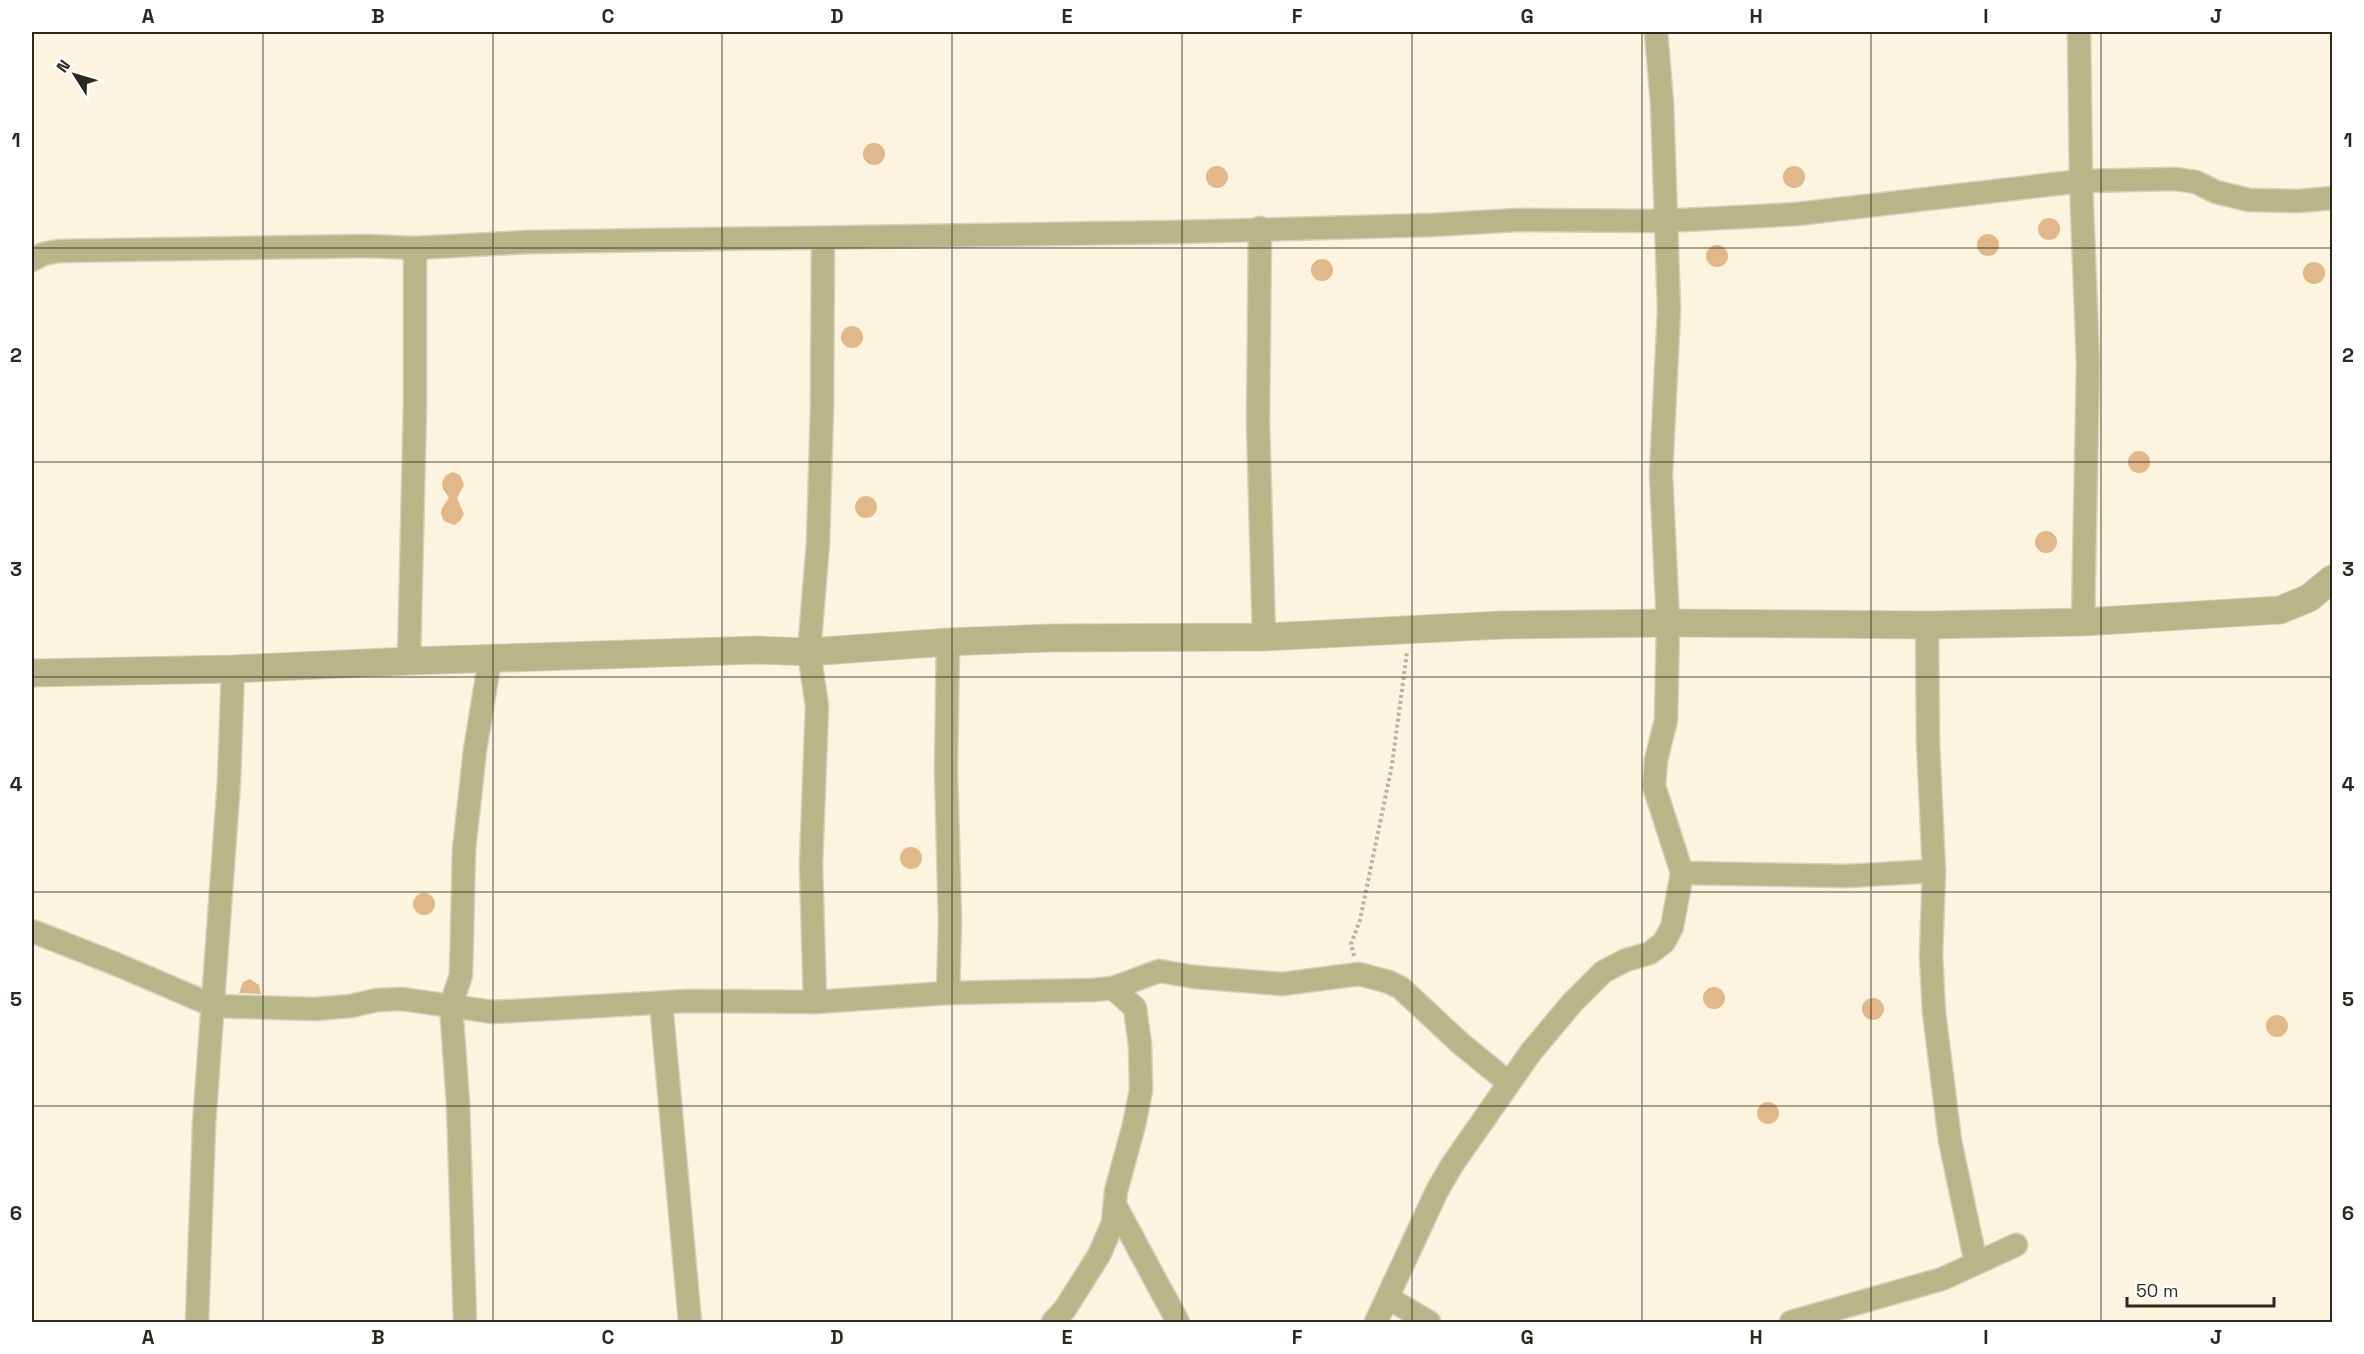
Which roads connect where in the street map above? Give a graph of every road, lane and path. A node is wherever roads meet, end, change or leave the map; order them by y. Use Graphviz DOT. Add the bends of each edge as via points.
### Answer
graph roads {
  1 [pos="1656,32"];
  2 [pos="2079,32"];
  3 [pos="2082,181"];
  4 [pos="2332,198"];
  5 [pos="1664,221"];
  6 [pos="1260,228"];
  7 [pos="823,239"];
  8 [pos="415,248"];
  9 [pos="32,260"];
  10 [pos="2332,579"];
  11 [pos="2083,622"];
  12 [pos="1668,623"];
  13 [pos="1927,625"];
  14 [pos="1410,629"];
  15 [pos="1264,637"];
  16 [pos="948,642"];
  17 [pos="809,652"];
  18 [pos="490,659"];
  19 [pos="409,661"];
  20 [pos="233,669"];
  21 [pos="32,672"];
  22 [pos="1934,871"];
  23 [pos="1682,873"];
  24 [pos="32,931"];
  25 [pos="1359,974"];
  26 [pos="1113,988"];
  27 [pos="948,993"];
  28 [pos="814,1002"];
  29 [pos="661,1003"];
  30 [pos="451,1005"];
  31 [pos="214,1006"];
  32 [pos="1509,1083"];
  33 [pos="1115,1205"];
  34 [pos="2016,1245"];
  35 [pos="1976,1263"];
  36 [pos="1388,1298"];
  37 [pos="197,1323"];
  38 [pos="465,1323"];
  39 [pos="690,1323"];
  40 [pos="1053,1323"];
  41 [pos="1178,1323"];
  42 [pos="1376,1323"];
  43 [pos="1429,1323"];
  44 [pos="1791,1323"];
  1 -- 5 [label="street"];
  2 -- 3 [label="street"];
  3 -- 4 [label="street" via="2175,179 2249,200"];
  3 -- 5 [label="street" via="1797,214"];
  3 -- 11 [label="street" via="2088,364"];
  5 -- 6 [label="street" via="1517,220"];
  5 -- 12 [label="street" via="1669,310 1661,474"];
  6 -- 7 [label="street"];
  6 -- 15 [label="street" via="1258,423"];
  7 -- 8 [label="street" via="529,242"];
  7 -- 17 [label="street" via="818,532"];
  8 -- 9 [label="street" via="58,251"];
  8 -- 19 [label="street"];
  10 -- 11 [label="street" via="2309,598 2280,610"];
  11 -- 13 [label="street"];
  12 -- 13 [label="street"];
  12 -- 14 [label="street"];
  12 -- 23 [label="street" via="1666,720 1654,786"];
  13 -- 22 [label="street"];
  14 -- 15 [label="street"];
  14 -- 25 [label="path" via="1392,765 1360,920 1351,944"];
  15 -- 16 [label="street"];
  16 -- 17 [label="street"];
  16 -- 27 [label="street"];
  17 -- 18 [label="street" via="758,650"];
  17 -- 28 [label="street" via="817,706 811,865"];
  18 -- 19 [label="street"];
  18 -- 30 [label="street" via="464,850 460,975"];
  19 -- 20 [label="street"];
  20 -- 21 [label="street"];
  20 -- 31 [label="street" via="230,782"];
  22 -- 23 [label="street" via="1846,876"];
  22 -- 35 [label="street" via="1934,1012 1950,1141"];
  23 -- 32 [label="street" via="1672,927 1664,942 1650,953 1603,972 1572,1003"];
  24 -- 31 [label="street"];
  25 -- 26 [label="street" via="1282,984 1160,971"];
  25 -- 32 [label="street" via="1401,988"];
  26 -- 27 [label="street"];
  26 -- 33 [label="street" via="1135,1008 1141,1090"];
  27 -- 28 [label="street"];
  28 -- 29 [label="street"];
  29 -- 30 [label="street" via="493,1012"];
  29 -- 39 [label="street"];
  30 -- 31 [label="street" via="402,999 315,1009"];
  30 -- 38 [label="street"];
  31 -- 37 [label="street" via="204,1125"];
  32 -- 36 [label="street" via="1437,1191"];
  33 -- 40 [label="street" via="1113,1223 1099,1255"];
  33 -- 41 [label="street"];
  34 -- 35 [label="street"];
  35 -- 44 [label="street" via="1942,1279"];
  36 -- 42 [label="street"];
  36 -- 43 [label="street"];
}
